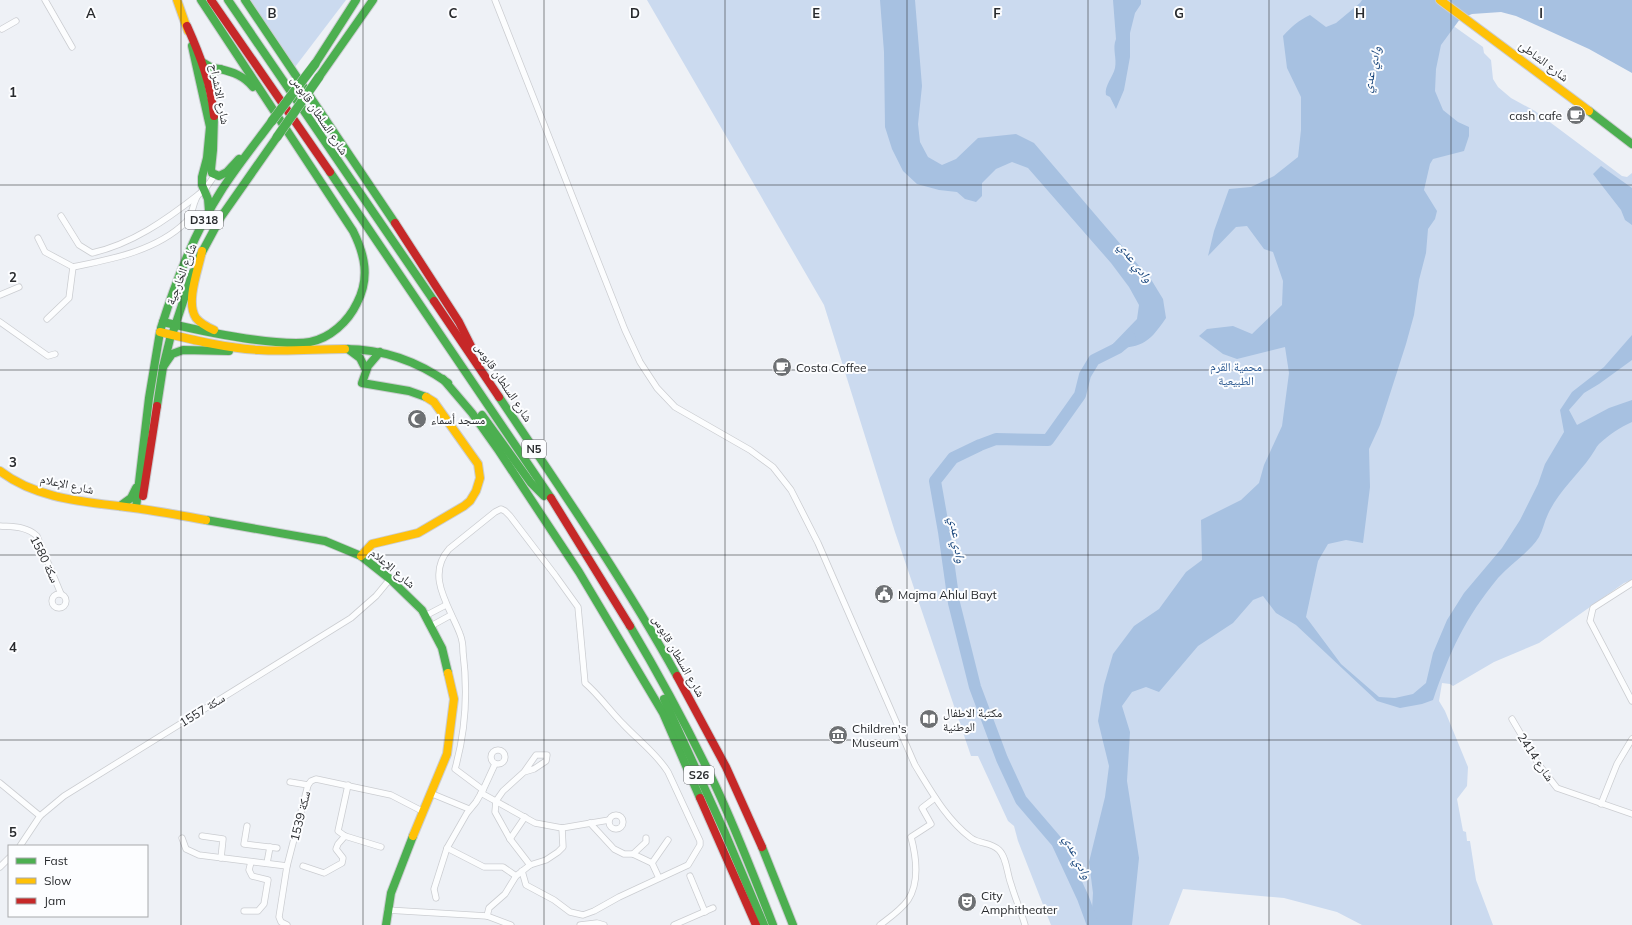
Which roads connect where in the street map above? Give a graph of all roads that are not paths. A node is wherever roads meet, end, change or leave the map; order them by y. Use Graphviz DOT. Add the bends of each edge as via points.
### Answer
graph roads {
  1 [pos="45,0"];
  2 [pos="178,0"];
  3 [pos="201,0"];
  4 [pos="211,0"];
  5 [pos="228,0"];
  6 [pos="245,0"];
  7 [pos="356,0"];
  8 [pos="495,0"];
  9 [pos="1440,0"];
  10 [pos="373,1"];
  11 [pos="16,21"];
  12 [pos="187,26"];
  13 [pos="2,29"];
  14 [pos="191,43"];
  15 [pos="72,47"];
  16 [pos="202,62"];
  17 [pos="220,69"];
  18 [pos="207,80"];
  19 [pos="286,129"];
  20 [pos="263,133"];
  21 [pos="1632,144"];
  22 [pos="215,175"];
  23 [pos="201,193"];
  24 [pos="209,211"];
  25 [pos="61,216"];
  26 [pos="38,238"];
  27 [pos="202,250"];
  28 [pos="73,267"];
  29 [pos="19,287"];
  30 [pos="0,295"];
  31 [pos="47,319"];
  32 [pos="0,322"];
  33 [pos="163,322"];
  34 [pos="175,325"];
  35 [pos="160,332"];
  36 [pos="171,335"];
  37 [pos="244,344"];
  38 [pos="348,349"];
  39 [pos="380,352"];
  40 [pos="55,354"];
  41 [pos="163,367"];
  42 [pos="365,368"];
  43 [pos="443,379"];
  44 [pos="487,379"];
  45 [pos="0,471"];
  46 [pos="142,484"];
  47 [pos="120,506"];
  48 [pos="139,508"];
  49 [pos="157,511"];
  50 [pos="560,512"];
  51 [pos="0,526"];
  52 [pos="361,556"];
  53 [pos="390,579"];
  54 [pos="1632,583"];
  55 [pos="61,594"];
  56 [pos="446,605"];
  57 [pos="451,615"];
  58 [pos="426,616"];
  59 [pos="431,626"];
  60 [pos="630,627"];
  61 [pos="1632,701"];
  62 [pos="1512,719"];
  63 [pos="1632,739"];
  64 [pos="495,764"];
  65 [pos="524,772"];
  66 [pos="290,782"];
  67 [pos="0,783"];
  68 [pos="348,784"];
  69 [pos="308,785"];
  70 [pos="482,792"];
  71 [pos="430,793"];
  72 [pos="935,798"];
  73 [pos="496,801"];
  74 [pos="1600,804"];
  75 [pos="470,810"];
  76 [pos="422,811"];
  77 [pos="1632,814"];
  78 [pos="40,816"];
  79 [pos="525,817"];
  80 [pos="609,820"];
  81 [pos="590,823"];
  82 [pos="247,826"];
  83 [pos="562,828"];
  84 [pos="202,836"];
  85 [pos="345,836"];
  86 [pos="182,838"];
  87 [pos="646,838"];
  88 [pos="510,839"];
  89 [pos="668,840"];
  90 [pos="21,845"];
  91 [pos="270,847"];
  92 [pos="381,847"];
  93 [pos="277,848"];
  94 [pos="447,848"];
  95 [pos="633,854"];
  96 [pos="221,858"];
  97 [pos="8,859"];
  98 [pos="251,862"];
  99 [pos="267,863"];
  100 [pos="652,863"];
  101 [pos="530,865"];
  102 [pos="287,866"];
  103 [pos="303,866"];
  104 [pos="0,867"];
  105 [pos="522,872"];
  106 [pos="516,876"];
  107 [pos="690,876"];
  108 [pos="659,878"];
  109 [pos="436,898"];
  110 [pos="714,908"];
  111 [pos="387,910"];
  112 [pos="244,911"];
  113 [pos="705,912"];
  114 [pos="487,916"];
  115 [pos="287,925"];
  116 [pos="386,925"];
  117 [pos="512,925"];
  118 [pos="580,925"];
  119 [pos="604,925"];
  120 [pos="674,925"];
  121 [pos="756,925"];
  122 [pos="764,925"];
  123 [pos="773,925"];
  124 [pos="793,925"];
  125 [pos="880,925"];
  126 [pos="1025,925"];
  1 -- 15 [label="street"];
  2 -- 12 [label="main road, شارع الانشراح"];
  3 -- 19 [label="main road"];
  4 -- 50 [label="main road, شارع السلطان قابوس / N5"];
  5 -- 44 [label="main road, شارع السلطان قابوس / N5"];
  6 -- 44 [label="main road" via="429,274 459,322"];
  7 -- 20 [label="main road, شارع الخارجية / D318, bridge" via="315,64"];
  8 -- 72 [label="street" via="625,330 640,362 657,388 675,407 750,450 772,467 791,490 818,543 915,765"];
  9 -- 21 [label="main road, شارع الشاطئ"];
  10 -- 27 [label="main road, شارع الخارجية / D318, bridge" via="221,217"];
  11 -- 13 [label="street"];
  12 -- 14 [label="main road, شارع الانشراح"];
  12 -- 16 [label="main road, شارع الانشراح"];
  14 -- 16 [label="main road"];
  14 -- 23 [label="main road, شارع الانشراح" via="210,127"];
  16 -- 17 [label="main road"];
  16 -- 18 [label="main road, شارع الانشراح"];
  17 -- 18 [label="main road" via="210,74"];
  17 -- 19 [label="main road" via="239,74 250,82"];
  18 -- 22 [label="main road, شارع الانشراح" via="215,118 215,147 211,169"];
  19 -- 37 [label="main road" via="354,230 365,261 364,287 356,306 345,321 322,337 310,342"];
  20 -- 22 [label="main road" via="227,172"];
  20 -- 24 [label="main road, شارع الخارجية / D318"];
  22 -- 23 [label="street"];
  23 -- 24 [label="main road, شارع الانشراح" via="208,199"];
  23 -- 25 [label="street" via="158,224 124,242 92,253 79,245"];
  23 -- 28 [label="street" via="187,221 156,243 106,260"];
  24 -- 33 [label="main road, شارع الخارجية / D318" via="199,228"];
  26 -- 28 [label="street" via="45,252"];
  27 -- 34 [label="main road, شارع الخارجية / D318"];
  27 -- 37 [label="main road" via="192,298 193,314 206,327"];
  28 -- 31 [label="street" via="69,298"];
  29 -- 30 [label="street"];
  32 -- 40 [label="street" via="48,356"];
  33 -- 34 [label="main road"];
  33 -- 35 [label="main road, شارع الخارجية / D318"];
  34 -- 36 [label="main road, شارع الخارجية / D318"];
  34 -- 37 [label="main road"];
  35 -- 36 [label="main road"];
  35 -- 46 [label="main road, شارع الخارجية / D318" via="148,400"];
  36 -- 37 [label="main road"];
  36 -- 41 [label="main road, شارع الخارجية / D318"];
  37 -- 38 [label="main road" via="261,350"];
  37 -- 41 [label="main road" via="222,352 183,350 172,354"];
  38 -- 39 [label="main road"];
  38 -- 42 [label="main road" via="360,358"];
  39 -- 42 [label="main road"];
  39 -- 43 [label="main road" via="402,358"];
  41 -- 46 [label="main road, شارع الخارجية / D318"];
  42 -- 52 [label="main road" via="362,383 414,392 434,402 478,464 480,478 473,496 464,506 418,533 372,544"];
  43 -- 50 [label="main road" via="472,402 531,484"];
  43 -- 121 [label="main road" via="499,450 579,572 659,706"];
  44 -- 124 [label="main road, شارع السلطان قابوس / N5" via="600,547 654,634 699,714 726,767"];
  45 -- 47 [label="main road, شارع الإعلام" via="28,488"];
  46 -- 47 [label="main road" via="132,498"];
  46 -- 48 [label="main road, شارع الخارجية / D318"];
  46 -- 49 [label="main road" via="147,501"];
  47 -- 48 [label="main road, شارع الإعلام"];
  48 -- 49 [label="main road, شارع الإعلام"];
  49 -- 52 [label="main road, شارع الإعلام" via="325,541"];
  50 -- 60 [label="main road, شارع السلطان قابوس / N5"];
  51 -- 55 [label="street, سكة 1580" via="23,528 36,536"];
  52 -- 53 [label="main road, شارع الإعلام"];
  53 -- 58 [label="main road, شارع الإعلام"];
  53 -- 78 [label="street, سكة 1557" via="376,596 351,618 64,796"];
  54 -- 61 [label="street" via="1593,608 1590,621"];
  56 -- 57 [label="street"];
  56 -- 58 [label="street"];
  56 -- 108 [label="street" via="439,580 444,554 495,512 501,509 505,511 578,607 585,683 663,764 696,831 700,846 688,865"];
  57 -- 59 [label="street"];
  57 -- 70 [label="street" via="460,634 466,686 466,717 455,769"];
  58 -- 59 [label="main road, شارع الإعلام"];
  59 -- 71 [label="main road, شارع الإعلام" via="442,648 454,700 447,754"];
  60 -- 122 [label="main road, S26" via="725,833"];
  60 -- 123 [label="main road, شارع السلطان قابوس / N5" via="684,722 716,787"];
  62 -- 74 [label="street, 2414 شارع" via="1539,765 1558,788"];
  63 -- 74 [label="street" via="1617,764"];
  64 -- 70 [label="street"];
  65 -- 73 [label="street"];
  66 -- 69 [label="street"];
  67 -- 78 [label="street"];
  68 -- 69 [label="street, سكة 1539" via="316,778"];
  68 -- 76 [label="street, سكة 1539" via="391,795"];
  68 -- 85 [label="street" via="338,827 340,833"];
  69 -- 102 [label="street, سكة 1539"];
  70 -- 73 [label="street"];
  70 -- 75 [label="street"];
  71 -- 75 [label="street"];
  71 -- 76 [label="main road, شارع الإعلام"];
  72 -- 125 [label="street" via="922,808 931,824 911,837 916,857 913,888 908,900"];
  72 -- 126 [label="street" via="966,835 974,841 992,845 999,850"];
  73 -- 79 [label="street"];
  73 -- 88 [label="street" via="495,812"];
  74 -- 77 [label="street, 2414 شارع"];
  75 -- 94 [label="street"];
  76 -- 111 [label="main road, شارع الإعلام"];
  78 -- 90 [label="street, سكة 1557"];
  79 -- 83 [label="street" via="535,823"];
  79 -- 88 [label="street"];
  80 -- 81 [label="street"];
  81 -- 83 [label="street"];
  81 -- 95 [label="street" via="614,849 624,854"];
  82 -- 91 [label="street" via="244,844"];
  83 -- 101 [label="street" via="563,847 546,860"];
  84 -- 96 [label="street" via="223,839"];
  85 -- 92 [label="street"];
  85 -- 103 [label="street" via="336,848 342,862 324,873"];
  86 -- 96 [label="street" via="186,849 199,855"];
  87 -- 95 [label="street" via="646,842"];
  88 -- 101 [label="street"];
  89 -- 100 [label="street"];
  91 -- 93 [label="street"];
  91 -- 99 [label="street"];
  94 -- 106 [label="street" via="484,867 503,867"];
  94 -- 109 [label="street" via="434,889"];
  95 -- 100 [label="street"];
  96 -- 98 [label="street"];
  97 -- 104 [label="street"];
  98 -- 99 [label="street"];
  98 -- 112 [label="street" via="249,870 252,876 268,880 267,888 264,904 258,911"];
  99 -- 102 [label="street"];
  100 -- 108 [label="street"];
  101 -- 105 [label="street"];
  102 -- 115 [label="street, سكة 1539" via="279,917 280,922"];
  105 -- 106 [label="street"];
  105 -- 108 [label="street" via="526,885 570,912 583,915"];
  106 -- 114 [label="street" via="505,894 489,908"];
  107 -- 113 [label="street"];
  110 -- 113 [label="street"];
  111 -- 114 [label="street"];
  111 -- 116 [label="main road, شارع الإعلام"];
  113 -- 120 [label="street"];
  114 -- 117 [label="street"];
  118 -- 119 [label="street"];
}
